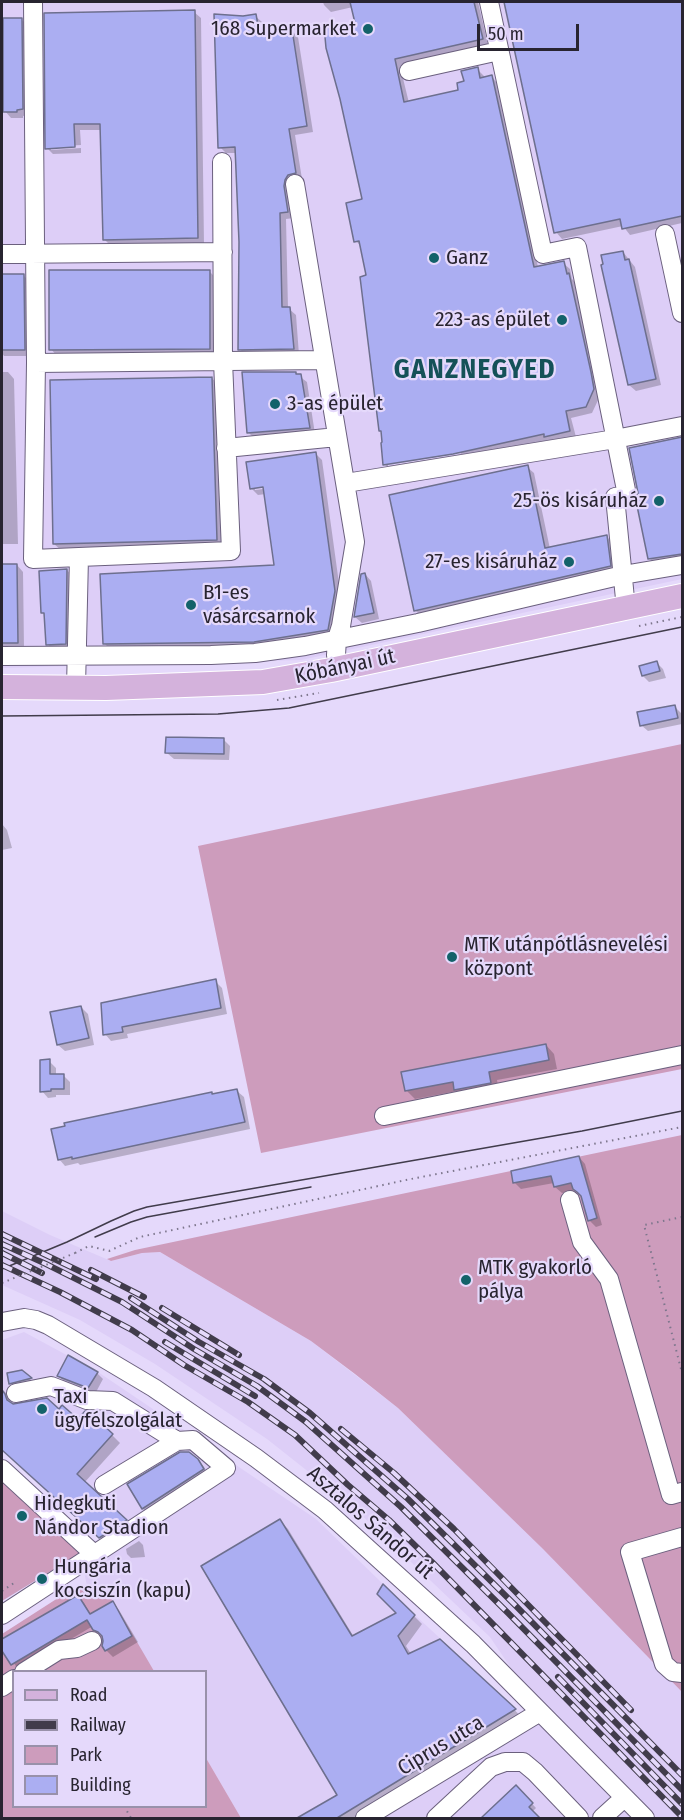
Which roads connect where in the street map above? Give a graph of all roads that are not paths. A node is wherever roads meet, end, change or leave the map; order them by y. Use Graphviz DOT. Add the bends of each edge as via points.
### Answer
graph roads {
  1 [pos="33,2"];
  2 [pos="489,2"];
  3 [pos="499,51"];
  4 [pos="409,70"];
  5 [pos="222,162"];
  6 [pos="295,184"];
  7 [pos="665,234"];
  8 [pos="223,252"];
  9 [pos="2,254"];
  10 [pos="35,254"];
  11 [pos="682,313"];
  12 [pos="324,360"];
  13 [pos="223,361"];
  14 [pos="36,363"];
  15 [pos="682,426"];
  16 [pos="337,436"];
  17 [pos="615,439"];
  18 [pos="226,448"];
  19 [pos="346,483"];
  20 [pos="79,557"];
  21 [pos="682,565"];
  22 [pos="623,575"];
  23 [pos="682,596"];
  24 [pos="626,609"];
  25 [pos="337,639"];
  26 [pos="2,656"];
  27 [pos="78,657"];
  28 [pos="366,663"];
  29 [pos="338,669"];
  30 [pos="2,687"];
  31 [pos="76,687"];
  32 [pos="682,1055"];
  33 [pos="384,1116"];
  34 [pos="570,1200"];
  35 [pos="2,1322"];
  36 [pos="16,1393"];
  37 [pos="177,1441"];
  38 [pos="2,1469"];
  39 [pos="104,1485"];
  40 [pos="682,1492"];
  41 [pos="682,1537"];
  42 [pos="94,1554"];
  43 [pos="2,1616"];
  44 [pos="92,1641"];
  45 [pos="26,1670"];
  46 [pos="682,1673"];
  47 [pos="540,1712"];
  48 [pos="624,1798"];
  49 [pos="365,1818"];
  50 [pos="436,1818"];
  51 [pos="579,1818"];
  52 [pos="602,1818"];
  53 [pos="645,1818"];
  1 -- 10 [label="street"];
  2 -- 3 [label="street"];
  3 -- 4 [label="street"];
  3 -- 17 [label="street" via="543,254 577,247"];
  5 -- 8 [label="street"];
  6 -- 12 [label="street"];
  7 -- 11 [label="street"];
  8 -- 10 [label="street"];
  8 -- 13 [label="street"];
  9 -- 10 [label="street"];
  10 -- 14 [label="street"];
  12 -- 13 [label="street"];
  12 -- 16 [label="street"];
  13 -- 14 [label="street"];
  13 -- 18 [label="street"];
  14 -- 20 [label="street" via="33,559"];
  15 -- 17 [label="street"];
  16 -- 18 [label="street"];
  16 -- 19 [label="street"];
  17 -- 19 [label="street"];
  17 -- 22 [label="street" via="627,495 615,497"];
  18 -- 20 [label="street" via="231,551"];
  19 -- 25 [label="street" via="355,542"];
  20 -- 27 [label="street"];
  21 -- 22 [label="street"];
  22 -- 24 [label="street"];
  22 -- 25 [label="street"];
  23 -- 24 [label="main road, Kőbányai út"];
  24 -- 28 [label="main road, Kőbányai út"];
  25 -- 27 [label="street" via="255,653"];
  25 -- 28 [label="street"];
  25 -- 29 [label="street"];
  26 -- 27 [label="street"];
  27 -- 31 [label="street"];
  28 -- 29 [label="main road, Kőbányai út"];
  29 -- 31 [label="main road, Kőbányai út" via="231,685"];
  30 -- 31 [label="main road, Kőbányai út"];
  32 -- 33 [label="street"];
  34 -- 40 [label="street" via="582,1242 609,1279 671,1495"];
  35 -- 47 [label="street, Asztalos Sándor út" via="24,1318 48,1325 154,1388 256,1458 349,1531 473,1644"];
  36 -- 37 [label="street" via="51,1386 87,1400 113,1401"];
  37 -- 39 [label="street"];
  37 -- 42 [label="street" via="193,1440 226,1468"];
  38 -- 42 [label="street"];
  41 -- 46 [label="street" via="630,1552 664,1664 673,1672"];
  42 -- 43 [label="street"];
  44 -- 45 [label="street" via="59,1650"];
  47 -- 48 [label="street, Asztalos Sándor út"];
  47 -- 49 [label="street, Ciprus utca"];
  48 -- 52 [label="street"];
  48 -- 53 [label="street, Asztalos Sándor út"];
  50 -- 51 [label="street" via="491,1767 505,1762 523,1762"];
}
